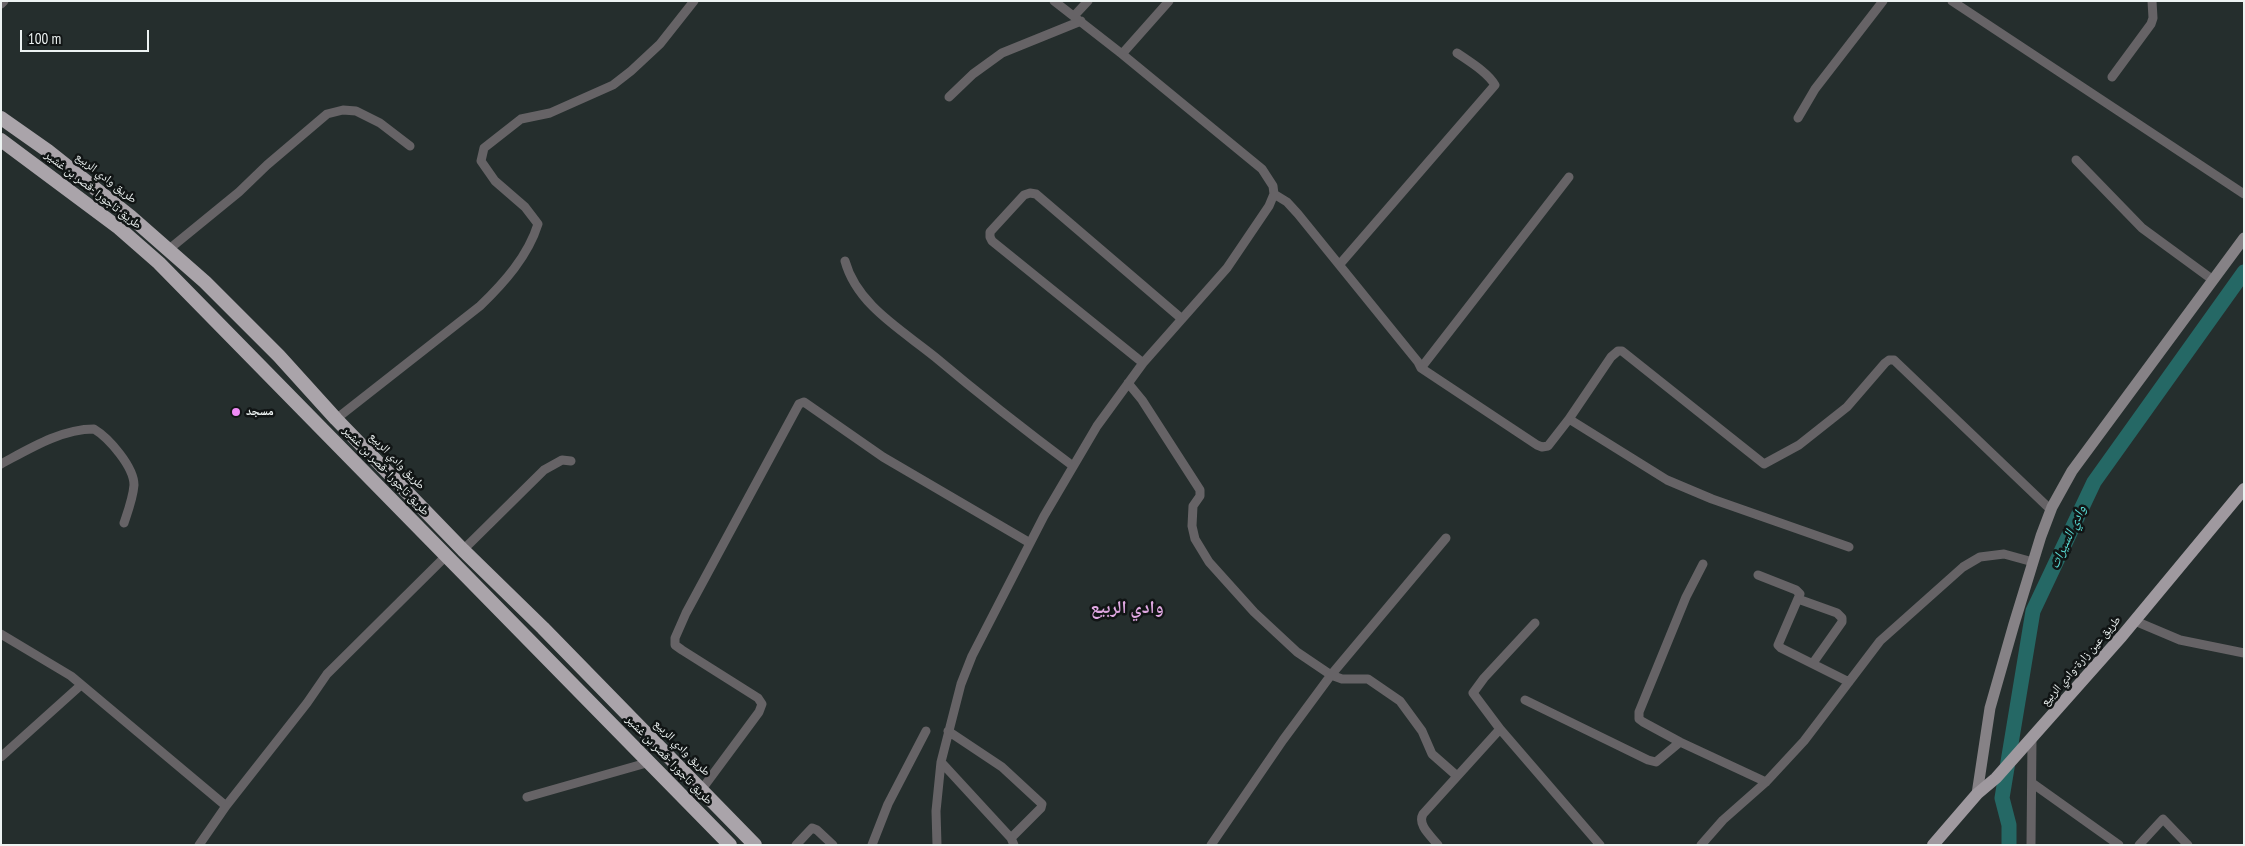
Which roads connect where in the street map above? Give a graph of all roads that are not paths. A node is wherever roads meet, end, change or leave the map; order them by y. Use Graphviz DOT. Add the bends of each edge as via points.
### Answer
graph roads {
  1 [pos="4,1"];
  2 [pos="694,1"];
  3 [pos="1054,1"];
  4 [pos="1088,1"];
  5 [pos="1169,1"];
  6 [pos="1882,1"];
  7 [pos="1952,1"];
  8 [pos="2152,1"];
  9 [pos="1,4"];
  10 [pos="1078,19"];
  11 [pos="1122,54"];
  12 [pos="1457,54"];
  13 [pos="2112,77"];
  14 [pos="949,97"];
  15 [pos="1,118"];
  16 [pos="1798,118"];
  17 [pos="1,140"];
  18 [pos="410,146"];
  19 [pos="2076,160"];
  20 [pos="1569,177"];
  21 [pos="1274,194"];
  22 [pos="2244,194"];
  23 [pos="2244,238"];
  24 [pos="168,250"];
  25 [pos="845,261"];
  26 [pos="1340,264"];
  27 [pos="2213,280"];
  28 [pos="1182,319"];
  29 [pos="1143,363"];
  30 [pos="1421,368"];
  31 [pos="1128,383"];
  32 [pos="336,419"];
  33 [pos="1569,419"];
  34 [pos="571,461"];
  35 [pos="1,464"];
  36 [pos="1074,466"];
  37 [pos="2244,489"];
  38 [pos="2051,510"];
  39 [pos="124,523"];
  40 [pos="1446,538"];
  41 [pos="1030,542"];
  42 [pos="1849,546"];
  43 [pos="463,550"];
  44 [pos="447,555"];
  45 [pos="2033,562"];
  46 [pos="1703,564"];
  47 [pos="1758,575"];
  48 [pos="1798,599"];
  49 [pos="2134,621"];
  50 [pos="1535,623"];
  51 [pos="1,634"];
  52 [pos="2244,653"];
  53 [pos="1813,663"];
  54 [pos="1331,675"];
  55 [pos="1849,682"];
  56 [pos="81,685"];
  57 [pos="1525,700"];
  58 [pos="1500,729"];
  59 [pos="926,731"];
  60 [pos="948,731"];
  61 [pos="2032,738"];
  62 [pos="1680,742"];
  63 [pos="1,756"];
  64 [pos="650,762"];
  65 [pos="941,762"];
  66 [pos="1457,776"];
  67 [pos="1766,782"];
  68 [pos="2032,783"];
  69 [pos="702,789"];
  70 [pos="1977,794"];
  71 [pos="527,797"];
  72 [pos="226,806"];
  73 [pos="1012,841"];
  74 [pos="199,845"];
  75 [pos="730,845"];
  76 [pos="755,845"];
  77 [pos="796,845"];
  78 [pos="833,845"];
  79 [pos="872,845"];
  80 [pos="937,845"];
  81 [pos="1211,845"];
  82 [pos="1438,845"];
  83 [pos="1600,845"];
  84 [pos="1701,845"];
  85 [pos="1933,845"];
  86 [pos="2031,845"];
  87 [pos="2119,845"];
  88 [pos="2139,845"];
  89 [pos="2188,845"];
  1 -- 9 [label="street"];
  2 -- 32 [label="street" via="660,44 612,85 550,113 521,118 484,148 481,161 495,181 525,207 538,224 529,247 499,288 480,306"];
  3 -- 10 [label="street"];
  4 -- 10 [label="street"];
  5 -- 11 [label="street"];
  6 -- 16 [label="street" via="1815,89"];
  7 -- 22 [label="street"];
  8 -- 13 [label="street" via="2151,24"];
  10 -- 11 [label="street"];
  10 -- 14 [label="street" via="1002,53"];
  11 -- 21 [label="street" via="1262,169 1270,178"];
  12 -- 26 [label="street" via="1482,71 1495,85"];
  15 -- 24 [label="highway, طريق وادي الربيع" via="56,157"];
  17 -- 44 [label="highway, طريق تاجورا -قصر بن غشير" via="119,228 159,263"];
  18 -- 24 [label="street" via="380,123 356,111 327,114"];
  19 -- 27 [label="street" via="2142,228"];
  20 -- 30 [label="street"];
  21 -- 26 [label="street" via="1287,202"];
  21 -- 28 [label="street" via="1232,261"];
  23 -- 27 [label="main road"];
  24 -- 32 [label="highway, طريق وادي الربيع" via="243,320"];
  25 -- 36 [label="street" via="857,287 887,320 1013,422"];
  26 -- 30 [label="street"];
  27 -- 38 [label="main road" via="2072,472"];
  28 -- 29 [label="street"];
  28 -- 29 [label="street" via="1036,194 1024,196 990,232 992,241"];
  29 -- 31 [label="street"];
  30 -- 33 [label="street" via="1542,447 1548,446"];
  31 -- 36 [label="street" via="1097,426"];
  31 -- 54 [label="street" via="1200,490 1193,506 1192,526 1195,539 1209,562 1278,636"];
  32 -- 43 [label="highway, طريق وادي الربيع"];
  33 -- 38 [label="street" via="1614,353 1622,351 1764,464 1799,445 1847,407 1885,363 1894,360"];
  33 -- 42 [label="street" via="1667,480 1712,499"];
  34 -- 43 [label="street" via="562,460 544,470"];
  35 -- 39 [label="street" via="52,439 94,429 112,442 132,475 134,486"];
  36 -- 41 [label="street"];
  37 -- 49 [label="main road, طريق عين زارة-وادي الربيع"];
  38 -- 45 [label="main road"];
  40 -- 54 [label="street"];
  41 -- 60 [label="street" via="972,656"];
  41 -- 69 [label="street" via="883,457 804,402 799,404 674,638 675,645 758,698 762,704"];
  43 -- 69 [label="highway, طريق وادي الربيع"];
  44 -- 64 [label="highway, طريق تاجورا -قصر بن غشير"];
  44 -- 72 [label="street" via="327,674"];
  45 -- 55 [label="street" via="2004,554 1980,557 1963,567 1880,641"];
  45 -- 70 [label="main road" via="1990,708"];
  46 -- 62 [label="street" via="1686,597 1639,712 1639,719 1643,722"];
  47 -- 48 [label="street" via="1796,590 1800,594"];
  48 -- 53 [label="street" via="1778,645"];
  48 -- 53 [label="street" via="1837,613 1842,618"];
  49 -- 52 [label="street" via="2180,640"];
  49 -- 61 [label="main road, طريق عين زارة-وادي الربيع"];
  50 -- 58 [label="street" via="1473,693"];
  51 -- 56 [label="street" via="59,668"];
  53 -- 55 [label="street"];
  54 -- 66 [label="street" via="1342,679 1368,679 1389,692 1400,701 1422,731 1432,754"];
  54 -- 81 [label="street"];
  55 -- 67 [label="street" via="1804,741"];
  56 -- 63 [label="street"];
  56 -- 72 [label="street"];
  57 -- 62 [label="street" via="1648,760 1656,762"];
  58 -- 66 [label="street"];
  58 -- 83 [label="street"];
  59 -- 79 [label="street" via="888,804"];
  60 -- 65 [label="street"];
  60 -- 73 [label="street" via="1002,767 1042,804"];
  61 -- 68 [label="street"];
  61 -- 70 [label="main road, طريق عين زارة-وادي الربيع"];
  62 -- 67 [label="street"];
  64 -- 71 [label="street"];
  64 -- 75 [label="highway, طريق تاجورا -قصر بن غشير"];
  65 -- 73 [label="street"];
  65 -- 80 [label="street" via="936,811"];
  66 -- 82 [label="street" via="1421,818"];
  67 -- 84 [label="street" via="1723,820"];
  68 -- 86 [label="street"];
  68 -- 87 [label="street"];
  69 -- 76 [label="highway, طريق وادي الربيع"];
  70 -- 85 [label="main road, طريق عين زارة-وادي الربيع"];
  72 -- 74 [label="street"];
  77 -- 78 [label="street" via="812,828"];
  88 -- 89 [label="street" via="2163,820"];
}
